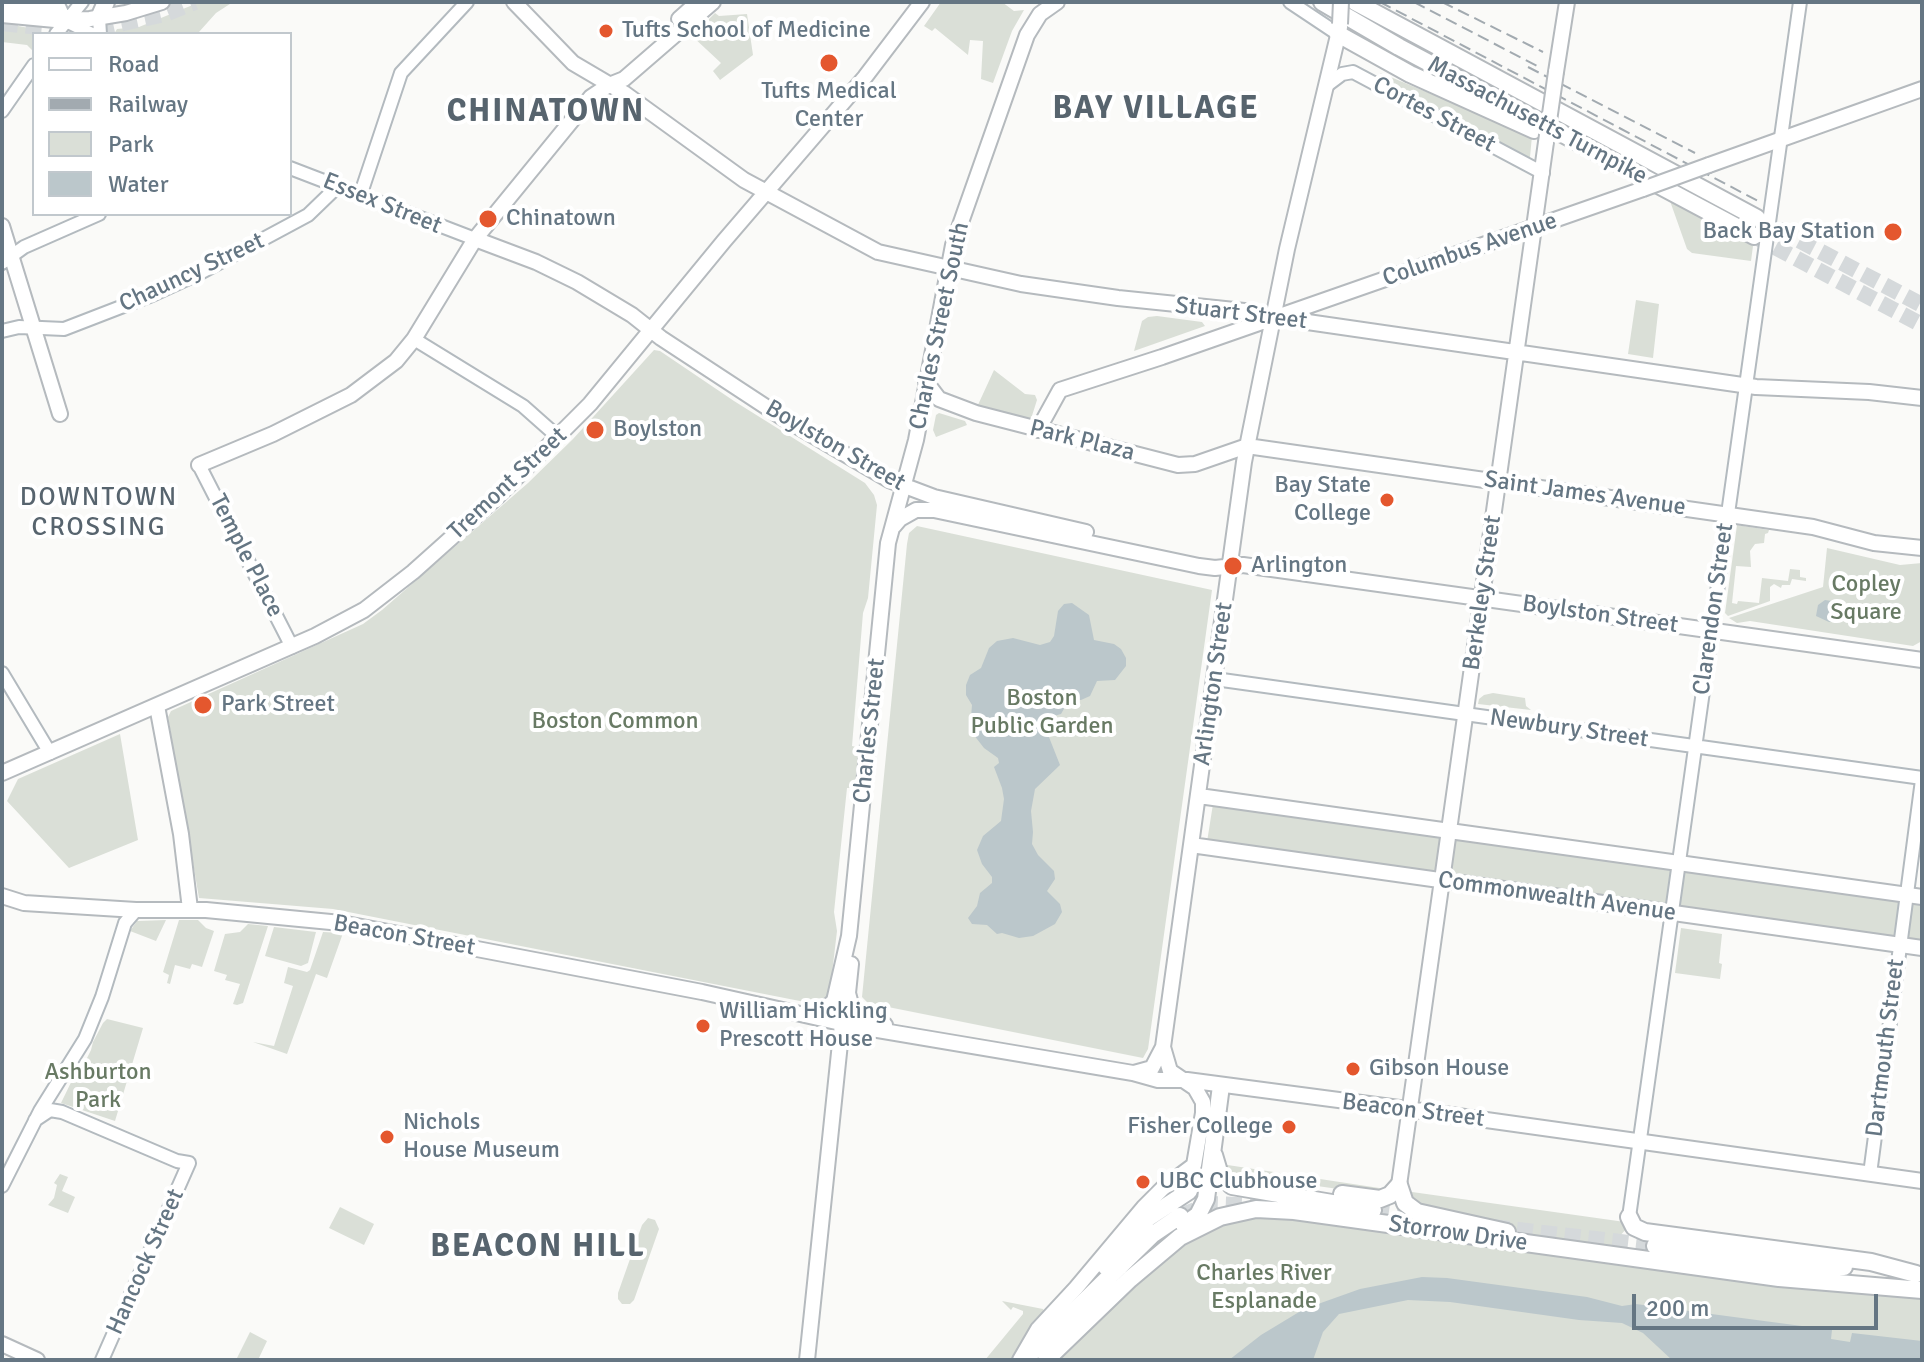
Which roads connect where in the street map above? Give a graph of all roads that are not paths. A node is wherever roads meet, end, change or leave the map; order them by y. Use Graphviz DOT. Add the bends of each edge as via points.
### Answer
graph roads {
  1 [pos="2,2"];
  2 [pos="57,2"];
  3 [pos="82,2"];
  4 [pos="106,2"];
  5 [pos="162,2"];
  6 [pos="467,2"];
  7 [pos="514,2"];
  8 [pos="922,2"];
  9 [pos="1057,2"];
  10 [pos="1290,2"];
  11 [pos="1322,2"];
  12 [pos="1341,2"];
  13 [pos="1355,2"];
  14 [pos="1567,2"];
  15 [pos="1800,2"];
  16 [pos="706,3"];
  17 [pos="2,15"];
  18 [pos="61,27"];
  19 [pos="97,29"];
  20 [pos="1339,29"];
  21 [pos="32,68"];
  22 [pos="609,85"];
  23 [pos="1922,89"];
  24 [pos="1325,92"];
  25 [pos="2,111"];
  26 [pos="1781,140"];
  27 [pos="1594,151"];
  28 [pos="292,169"];
  29 [pos="1543,173"];
  30 [pos="337,187"];
  31 [pos="766,193"];
  32 [pos="360,196"];
  33 [pos="94,216"];
  34 [pos="1757,218"];
  35 [pos="2,226"];
  36 [pos="1535,227"];
  37 [pos="1754,236"];
  38 [pos="475,239"];
  39 [pos="905,257"];
  40 [pos="7,259"];
  41 [pos="948,266"];
  42 [pos="986,275"];
  43 [pos="943,289"];
  44 [pos="1210,308"];
  45 [pos="1273,317"];
  46 [pos="34,328"];
  47 [pos="652,330"];
  48 [pos="2,331"];
  49 [pos="414,339"];
  50 [pos="1212,340"];
  51 [pos="1517,352"];
  52 [pos="926,382"];
  53 [pos="1746,386"];
  54 [pos="1922,398"];
  55 [pos="60,414"];
  56 [pos="1038,430"];
  57 [pos="558,437"];
  58 [pos="1247,446"];
  59 [pos="199,465"];
  60 [pos="1499,481"];
  61 [pos="904,487"];
  62 [pos="1727,514"];
  63 [pos="893,527"];
  64 [pos="1922,548"];
  65 [pos="1207,562"];
  66 [pos="1230,565"];
  67 [pos="1483,599"];
  68 [pos="1711,631"];
  69 [pos="292,647"];
  70 [pos="1922,660"];
  71 [pos="2,673"];
  72 [pos="1215,679"];
  73 [pos="157,706"];
  74 [pos="1465,715"];
  75 [pos="1694,747"];
  76 [pos="50,753"];
  77 [pos="2,773"];
  78 [pos="1922,779"];
  79 [pos="1199,796"];
  80 [pos="1449,831"];
  81 [pos="1191,845"];
  82 [pos="1678,863"];
  83 [pos="1442,880"];
  84 [pos="1907,895"];
  85 [pos="2,896"];
  86 [pos="1922,897"];
  87 [pos="190,909"];
  88 [pos="136,910"];
  89 [pos="1671,913"];
  90 [pos="1899,945"];
  91 [pos="1922,948"];
  92 [pos="842,1002"];
  93 [pos="801,1013"];
  94 [pos="842,1024"];
  95 [pos="906,1034"];
  96 [pos="1163,1047"];
  97 [pos="1133,1073"];
  98 [pos="1187,1080"];
  99 [pos="1221,1086"];
  100 [pos="54,1092"];
  101 [pos="1409,1110"];
  102 [pos="62,1112"];
  103 [pos="35,1120"];
  104 [pos="1639,1141"];
  105 [pos="1213,1149"];
  106 [pos="1870,1174"];
  107 [pos="1239,1180"];
  108 [pos="1922,1181"];
  109 [pos="1399,1185"];
  110 [pos="2,1186"];
  111 [pos="1189,1191"];
  112 [pos="1373,1210"];
  113 [pos="1180,1216"];
  114 [pos="1629,1217"];
  115 [pos="1655,1246"];
  116 [pos="1605,1254"];
  117 [pos="1139,1271"];
  118 [pos="1920,1279"];
  119 [pos="1075,1308"];
  120 [pos="10,1351"];
  121 [pos="37,1360"];
  122 [pos="102,1360"];
  123 [pos="807,1360"];
  124 [pos="1022,1360"];
  125 [pos="1046,1360"];
  1 -- 18 [label="highway" via="49,10"];
  2 -- 18 [label="main road"];
  3 -- 18 [label="main road"];
  4 -- 19 [label="highway"];
  5 -- 19 [label="main road"];
  6 -- 32 [label="main road" via="401,73"];
  7 -- 22 [label="main road, Stuart Street" via="538,29 604,73"];
  8 -- 31 [label="main road, Tremont Street"];
  9 -- 41 [label="main road, Charles Street South" via="1027,35"];
  10 -- 20 [label="main road"];
  11 -- 27 [label="highway, Massachusetts Turnpike"];
  12 -- 20 [label="main road, Arlington Street, bridge"];
  13 -- 34 [label="highway, Massachusetts Turnpike"];
  14 -- 29 [label="main road, Berkeley Street, bridge"];
  15 -- 26 [label="main road, Clarendon Street"];
  16 -- 22 [label="main road" via="624,79"];
  17 -- 18 [label="main road"];
  18 -- 19 [label="main road"];
  20 -- 24 [label="main road, Arlington Street"];
  20 -- 27 [label="highway" via="1410,74 1549,137"];
  21 -- 25 [label="main road"];
  22 -- 31 [label="main road, Stuart Street"];
  22 -- 38 [label="main road" via="591,97"];
  23 -- 26 [label="main road, Columbus Avenue"];
  24 -- 29 [label="main road, Cortes Street" via="1342,74 1353,72"];
  24 -- 45 [label="main road, Arlington Street"];
  26 -- 36 [label="main road, Columbus Avenue, bridge"];
  26 -- 53 [label="main road, Clarendon Street"];
  27 -- 37 [label="highway, Massachusetts Turnpike"];
  28 -- 30 [label="main road, Essex Street"];
  29 -- 36 [label="main road, Berkeley Street"];
  30 -- 32 [label="main road, Essex Street"];
  30 -- 46 [label="main road, Chauncy Street" via="308,215 192,277 67,329"];
  31 -- 39 [label="main road, Stuart Street" via="869,249"];
  31 -- 47 [label="main road, Tremont Street"];
  32 -- 38 [label="main road, Essex Street"];
  33 -- 40 [label="main road"];
  35 -- 40 [label="main road"];
  36 -- 45 [label="main road, Columbus Avenue"];
  36 -- 51 [label="main road, Berkeley Street"];
  38 -- 47 [label="main road, Boylston Street" via="561,272"];
  38 -- 49 [label="main road"];
  39 -- 41 [label="main road, Stuart Street"];
  39 -- 43 [label="main road" via="932,272"];
  40 -- 46 [label="main road"];
  41 -- 42 [label="main road, Stuart Street"];
  41 -- 43 [label="main road, Charles Street South"];
  42 -- 43 [label="main road" via="964,275"];
  42 -- 44 [label="main road, Stuart Street" via="1053,289"];
  43 -- 52 [label="main road, Charles Street South"];
  44 -- 45 [label="main road, Stuart Street"];
  44 -- 50 [label="main road" via="1222,322"];
  45 -- 50 [label="main road, Columbus Avenue"];
  45 -- 51 [label="main road, Stuart Street"];
  45 -- 58 [label="main road, Arlington Street"];
  46 -- 48 [label="main road, Chauncy Street"];
  46 -- 55 [label="main road"];
  47 -- 57 [label="main road, Tremont Street"];
  47 -- 61 [label="main road, Boylston Street" via="783,418"];
  49 -- 57 [label="main road" via="523,406"];
  49 -- 59 [label="main road" via="396,361 351,395"];
  50 -- 56 [label="main road, Columbus Avenue" via="1060,390"];
  51 -- 53 [label="main road, Stuart Street"];
  51 -- 60 [label="main road, Berkeley Street"];
  52 -- 56 [label="main road, Park Plaza" via="943,401"];
  52 -- 61 [label="main road, Charles Street South"];
  53 -- 54 [label="main road, Stuart Street"];
  53 -- 62 [label="main road, Clarendon Street"];
  56 -- 58 [label="main road, Park Plaza" via="1184,465"];
  57 -- 69 [label="main road, Tremont Street" via="378,600"];
  58 -- 60 [label="main road, Saint James Avenue"];
  58 -- 66 [label="main road, Arlington Street"];
  59 -- 69 [label="main road, Temple Place"];
  60 -- 62 [label="main road, Saint James Avenue"];
  60 -- 67 [label="main road, Berkeley Street"];
  61 -- 63 [label="main road, Charles Street South"];
  61 -- 65 [label="main road, Boylston Street"];
  62 -- 64 [label="main road, Saint James Avenue"];
  62 -- 68 [label="main road, Clarendon Street"];
  63 -- 65 [label="main road, Boylston Street" via="916,510 934,510"];
  63 -- 92 [label="main road, Charles Street"];
  65 -- 66 [label="main road, Boylston Street" via="1215,568"];
  66 -- 67 [label="main road, Boylston Street"];
  66 -- 72 [label="main road, Arlington Street"];
  67 -- 68 [label="main road, Boylston Street"];
  67 -- 74 [label="main road, Berkeley Street"];
  68 -- 70 [label="main road, Boylston Street"];
  68 -- 75 [label="main road, Clarendon Street"];
  69 -- 73 [label="main road, Tremont Street"];
  71 -- 76 [label="main road"];
  72 -- 74 [label="main road, Newbury Street"];
  72 -- 79 [label="main road, Arlington Street"];
  73 -- 76 [label="main road, Tremont Street"];
  73 -- 87 [label="main road"];
  74 -- 75 [label="main road, Newbury Street"];
  74 -- 80 [label="main road, Berkeley Street"];
  75 -- 78 [label="main road, Newbury Street"];
  75 -- 82 [label="main road, Clarendon Street"];
  76 -- 77 [label="main road, Tremont Street"];
  78 -- 84 [label="main road, Dartmouth Street"];
  79 -- 80 [label="main road"];
  79 -- 81 [label="main road, Arlington Street"];
  80 -- 82 [label="main road"];
  80 -- 83 [label="main road, Berkeley Street"];
  81 -- 83 [label="main road, Commonwealth Avenue"];
  81 -- 96 [label="main road, Arlington Street"];
  82 -- 84 [label="main road"];
  82 -- 89 [label="main road, Clarendon Street"];
  83 -- 89 [label="main road, Commonwealth Avenue"];
  83 -- 101 [label="main road, Berkeley Street"];
  84 -- 86 [label="main road"];
  84 -- 90 [label="main road, Dartmouth Street"];
  85 -- 88 [label="main road, Beacon Street" via="24,903"];
  87 -- 88 [label="main road, Beacon Street"];
  87 -- 93 [label="main road, Beacon Street" via="359,925"];
  88 -- 100 [label="main road" via="125,923 92,1024"];
  89 -- 90 [label="main road, Commonwealth Avenue"];
  89 -- 104 [label="main road, Clarendon Street"];
  90 -- 91 [label="main road, Commonwealth Avenue"];
  90 -- 106 [label="main road, Dartmouth Street"];
  92 -- 93 [label="main road" via="822,1012"];
  92 -- 95 [label="main road, Beacon Street" via="858,1015"];
  93 -- 94 [label="main road, Beacon Street"];
  94 -- 95 [label="main road, Beacon Street"];
  94 -- 123 [label="main road"];
  95 -- 97 [label="main road, Beacon Street"];
  96 -- 97 [label="main road" via="1152,1068"];
  96 -- 98 [label="main road" via="1170,1071"];
  97 -- 98 [label="main road, Beacon Street"];
  98 -- 99 [label="main road, Beacon Street"];
  98 -- 124 [label="main road" via="1203,1107 1194,1165 1144,1207 1038,1329"];
  99 -- 101 [label="main road, Beacon Street"];
  99 -- 105 [label="highway"];
  100 -- 102 [label="main road"];
  100 -- 103 [label="main road"];
  101 -- 104 [label="main road, Beacon Street"];
  101 -- 109 [label="main road, Berkeley Street"];
  102 -- 103 [label="main road" via="50,1110"];
  102 -- 122 [label="main road, Hancock Street" via="189,1163"];
  103 -- 110 [label="main road"];
  104 -- 106 [label="main road, Beacon Street"];
  104 -- 114 [label="main road, Clarendon Street"];
  105 -- 112 [label="highway" via="1220,1175 1232,1186"];
  105 -- 117 [label="highway" via="1201,1211 1160,1242"];
  106 -- 108 [label="main road, Beacon Street"];
  107 -- 109 [label="highway" via="1376,1199"];
  109 -- 116 [label="highway" via="1405,1203 1421,1214"];
  111 -- 119 [label="highway" via="1145,1220"];
  113 -- 119 [label="highway" via="1152,1235"];
  114 -- 118 [label="highway" via="1645,1232 1871,1262"];
  115 -- 118 [label="highway" via="1796,1266 1873,1268"];
  116 -- 117 [label="highway, Storrow Drive" via="1256,1209 1193,1228"];
  116 -- 118 [label="highway, Storrow Drive" via="1779,1278"];
  117 -- 125 [label="highway, Storrow Drive"];
  119 -- 124 [label="highway"];
  120 -- 121 [label="main road"];
}
